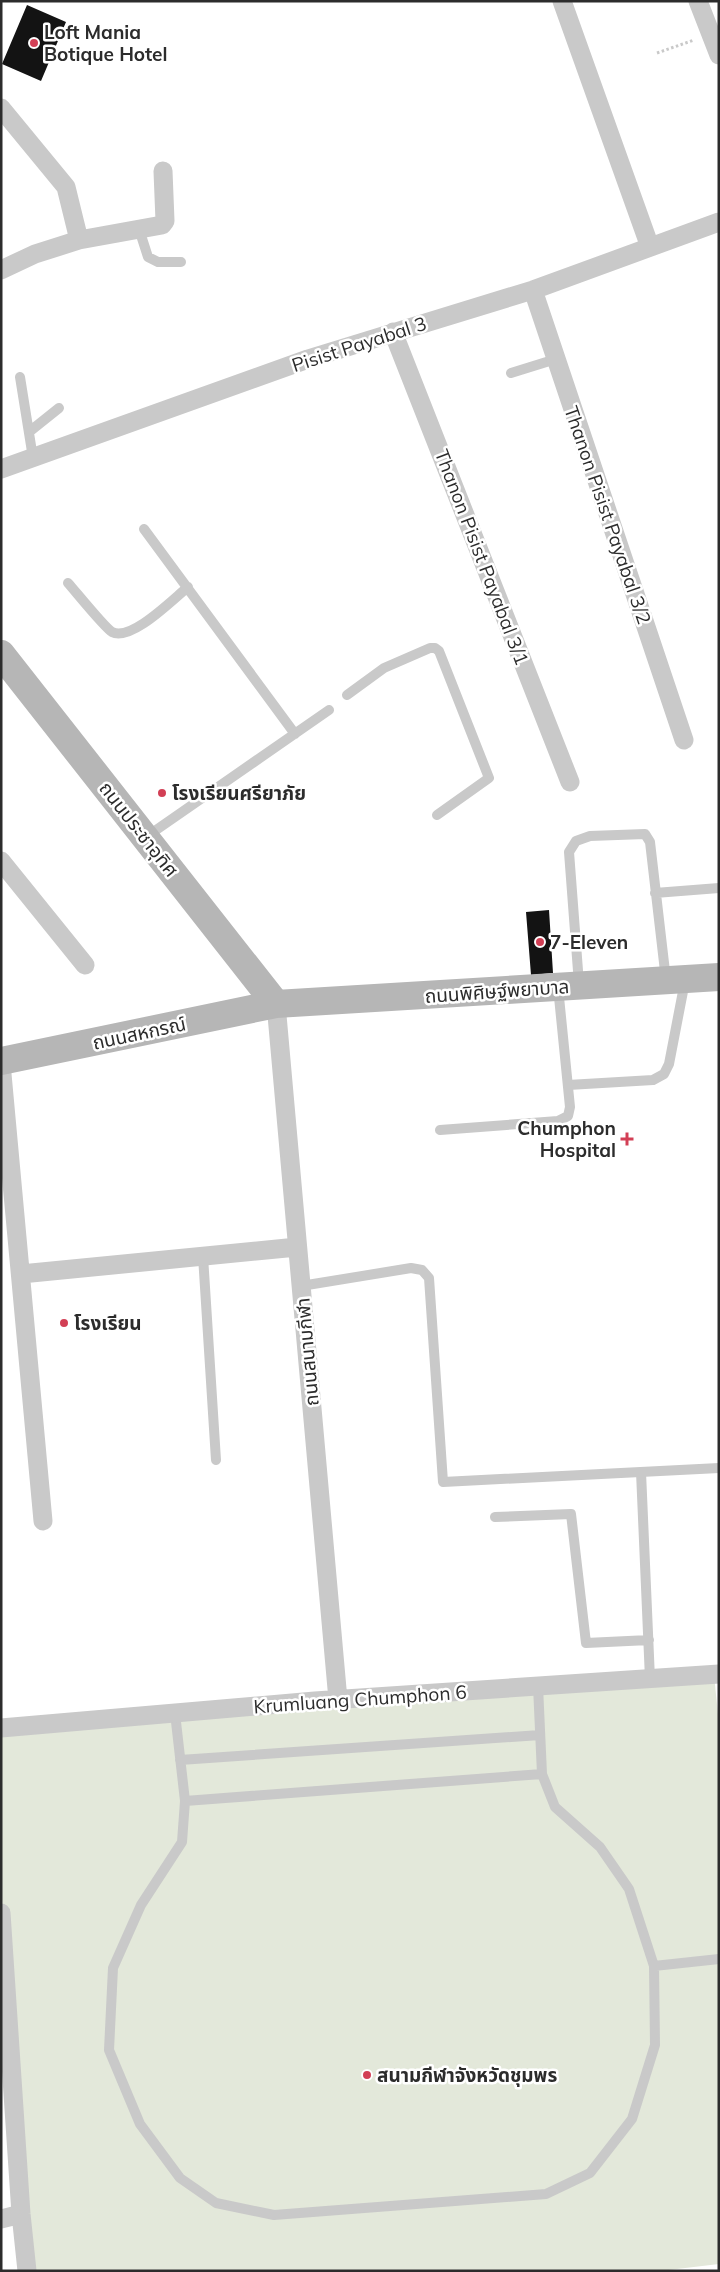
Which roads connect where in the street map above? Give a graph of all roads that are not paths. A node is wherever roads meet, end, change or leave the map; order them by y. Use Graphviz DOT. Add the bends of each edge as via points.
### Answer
graph roads {
  1 [pos="562,1"];
  2 [pos="698,1"];
  3 [pos="719,55"];
  4 [pos="1,108"];
  5 [pos="163,171"];
  6 [pos="719,222"];
  7 [pos="140,229"];
  8 [pos="79,240"];
  9 [pos="650,247"];
  10 [pos="181,262"];
  11 [pos="1,270"];
  12 [pos="532,290"];
  13 [pos="393,332"];
  14 [pos="556,359"];
  15 [pos="511,373"];
  16 [pos="20,377"];
  17 [pos="59,408"];
  18 [pos="29,432"];
  19 [pos="33,458"];
  20 [pos="1,469"];
  21 [pos="144,529"];
  22 [pos="68,583"];
  23 [pos="188,587"];
  24 [pos="1,654"];
  25 [pos="347,695"];
  26 [pos="329,710"];
  27 [pos="295,734"];
  28 [pos="684,740"];
  29 [pos="570,782"];
  30 [pos="437,814"];
  31 [pos="146,838"];
  32 [pos="1,862"];
  33 [pos="719,888"];
  34 [pos="656,892"];
  35 [pos="85,965"];
  36 [pos="719,977"];
  37 [pos="675,980"];
  38 [pos="569,986"];
  39 [pos="276,1004"];
  40 [pos="1,1062"];
  41 [pos="568,1085"];
  42 [pos="440,1130"];
  43 [pos="298,1247"];
  44 [pos="203,1256"];
  45 [pos="21,1274"];
  46 [pos="301,1286"];
  47 [pos="216,1460"];
  48 [pos="719,1468"];
  49 [pos="641,1472"];
  50 [pos="495,1517"];
  51 [pos="43,1521"];
  52 [pos="648,1640"];
  53 [pos="719,1674"];
  54 [pos="650,1678"];
  55 [pos="538,1686"];
  56 [pos="338,1700"];
  57 [pos="176,1713"];
  58 [pos="1,1728"];
  59 [pos="540,1735"];
  60 [pos="180,1760"];
  61 [pos="542,1774"];
  62 [pos="184,1801"];
  63 [pos="1,1914"];
  64 [pos="719,1959"];
  65 [pos="654,1966"];
  66 [pos="6,2069"];
  67 [pos="21,2214"];
  68 [pos="1,2219"];
  69 [pos="27,2271"];
  1 -- 9 [label="street"];
  2 -- 3 [label="street"];
  4 -- 8 [label="street" via="66,187"];
  5 -- 7 [label="street" via="165,221 156,227"];
  6 -- 9 [label="street, Pisist Payabal 3"];
  7 -- 8 [label="street"];
  7 -- 10 [label="lane" via="148,257 158,262"];
  8 -- 11 [label="street" via="35,254"];
  9 -- 12 [label="street, Pisist Payabal 3"];
  12 -- 13 [label="street, Pisist Payabal 3"];
  12 -- 14 [label="street, Thanon Pisist Payabal 3/2"];
  13 -- 19 [label="street, Pisist Payabal 3"];
  13 -- 29 [label="street, Thanon Pisist Payabal 3/1"];
  14 -- 15 [label="lane"];
  14 -- 28 [label="street, Thanon Pisist Payabal 3/2"];
  16 -- 18 [label="lane"];
  17 -- 18 [label="lane"];
  18 -- 19 [label="lane"];
  19 -- 20 [label="street, Pisist Payabal 3"];
  21 -- 23 [label="lane"];
  22 -- 23 [label="lane" via="112,632 125,634 136,629"];
  23 -- 27 [label="lane"];
  24 -- 31 [label="street, ถนนประชาอุทิศ"];
  25 -- 30 [label="lane" via="384,668 430,648 439,651 489,778"];
  26 -- 27 [label="lane"];
  27 -- 31 [label="lane"];
  31 -- 39 [label="street, ถนนประชาอุทิศ"];
  32 -- 35 [label="street"];
  33 -- 34 [label="lane"];
  34 -- 37 [label="lane"];
  34 -- 38 [label="lane" via="650,842 645,834 590,836 576,841 570,852"];
  36 -- 37 [label="street, ถนนพิศิษฐ์พยาบาล"];
  37 -- 38 [label="street, ถนนพิศิษฐ์พยาบาล"];
  37 -- 41 [label="lane" via="669,1064 664,1074 653,1080"];
  38 -- 39 [label="street, ถนนพิศิษฐ์พยาบาล"];
  38 -- 41 [label="lane"];
  39 -- 40 [label="street, ถนนสหกรณ์"];
  39 -- 43 [label="street, ถนนสนามกีฬา"];
  40 -- 45 [label="street"];
  41 -- 42 [label="lane" via="568,1116 558,1120"];
  43 -- 44 [label="street"];
  43 -- 46 [label="street, ถนนสนามกีฬา"];
  44 -- 45 [label="street"];
  44 -- 47 [label="lane"];
  45 -- 51 [label="street"];
  46 -- 49 [label="lane" via="411,1268 422,1270 429,1278 442,1482"];
  46 -- 56 [label="street, ถนนสนามกีฬา"];
  48 -- 49 [label="lane"];
  49 -- 52 [label="lane"];
  50 -- 52 [label="lane" via="572,1514 586,1644"];
  52 -- 54 [label="lane"];
  53 -- 54 [label="street, Krumluang Chumphon 6"];
  54 -- 55 [label="street, Krumluang Chumphon 6"];
  55 -- 56 [label="street, Krumluang Chumphon 6"];
  55 -- 59 [label="lane"];
  56 -- 57 [label="street, Krumluang Chumphon 6"];
  57 -- 58 [label="street, Krumluang Chumphon 6"];
  57 -- 60 [label="lane"];
  59 -- 60 [label="lane"];
  59 -- 61 [label="lane"];
  60 -- 62 [label="lane"];
  61 -- 62 [label="lane"];
  61 -- 65 [label="lane" via="555,1808 600,1847 629,1889"];
  62 -- 65 [label="lane" via="182,1842 141,1905 113,1968 108,2050 140,2124 180,2178 216,2202 274,2215 546,2194 590,2173 632,2119 655,2045"];
  63 -- 66 [label="street"];
  64 -- 65 [label="lane"];
  66 -- 67 [label="street"];
  67 -- 68 [label="street"];
  67 -- 69 [label="street"];
}
